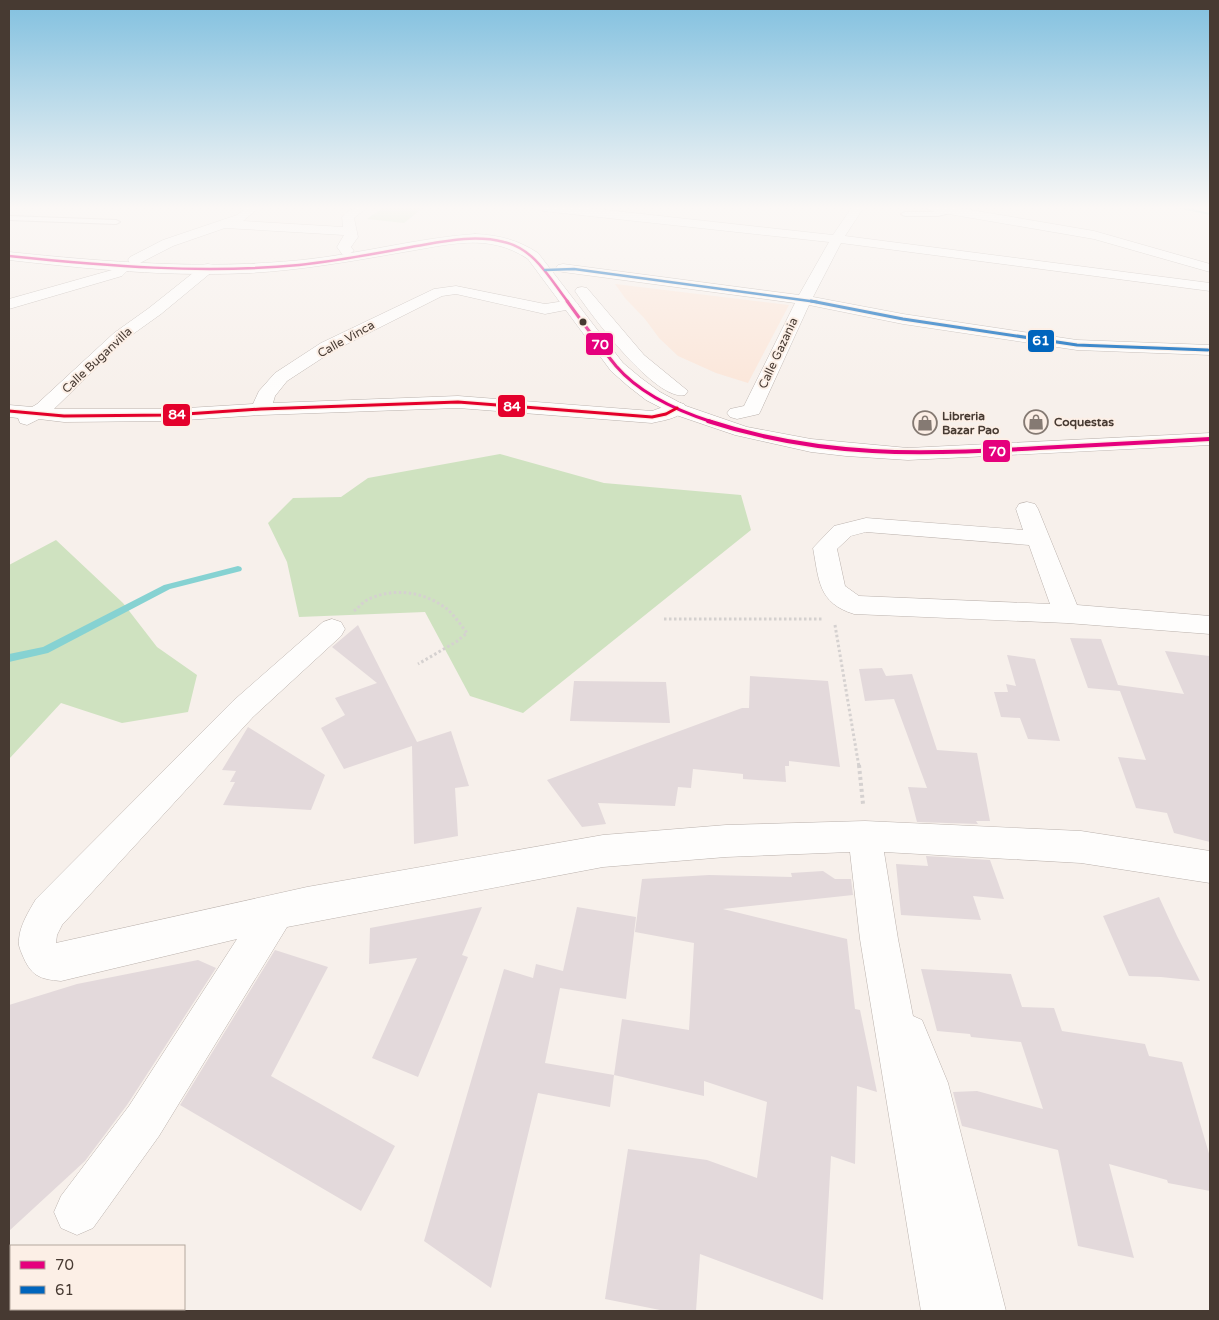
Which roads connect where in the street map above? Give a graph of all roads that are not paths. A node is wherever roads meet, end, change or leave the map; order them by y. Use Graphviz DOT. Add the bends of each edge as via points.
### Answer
graph roads {
  1 [pos="123,269"];
  2 [pos="208,269"];
  3 [pos="548,269"];
  4 [pos="564,269"];
  5 [pos="596,269"];
  6 [pos="821,269"];
  7 [pos="1072,269"];
  8 [pos="545,270"];
  9 [pos="1210,286"];
  10 [pos="805,300"];
  11 [pos="9,304"];
  12 [pos="571,305"];
  13 [pos="1210,350"];
  14 [pos="678,408"];
  15 [pos="261,409"];
  16 [pos="9,412"];
  17 [pos="33,415"];
  18 [pos="732,419"];
  19 [pos="1210,424"];
  20 [pos="9,429"];
  21 [pos="1210,439"];
  22 [pos="1027,509"];
  23 [pos="1038,538"];
  24 [pos="1067,614"];
  25 [pos="1210,625"];
  26 [pos="332,629"];
  27 [pos="864,836"];
  28 [pos="1210,867"];
  29 [pos="275,913"];
  30 [pos="886,977"];
  31 [pos="77,1212"];
  32 [pos="946,1311"];
  33 [pos="981,1311"];
  1 -- 11 [label="street"];
  2 -- 17 [label="street, Calle Buganvilla" via="120,336 61,393"];
  3 -- 8 [label="street"];
  4 -- 18 [label="street" via="655,375 681,392 717,407"];
  5 -- 10 [label="street"];
  6 -- 10 [label="street, Calle Gazania"];
  7 -- 9 [label="street"];
  8 -- 12 [label="street"];
  10 -- 13 [label="street" via="1057,343"];
  10 -- 18 [label="street, Calle Gazania" via="752,410"];
  12 -- 14 [label="street" via="633,382 652,396"];
  12 -- 15 [label="street, Calle Vinca" via="545,309 456,290 439,292 328,347 281,378 266,395"];
  14 -- 15 [label="street" via="652,417 458,402"];
  14 -- 18 [label="street"];
  15 -- 17 [label="street" via="171,416"];
  16 -- 17 [label="street"];
  17 -- 20 [label="street, Calle Buganvilla"];
  18 -- 19 [label="street" via="863,436 896,437"];
  18 -- 21 [label="street" via="770,437 834,448 907,454"];
  22 -- 23 [label="street"];
  23 -- 24 [label="street"];
  23 -- 24 [label="street" via="866,525 848,527 824,548 833,589 854,605"];
  24 -- 25 [label="street"];
  26 -- 29 [label="street" via="243,709 50,912 37,934 37,943 39,953 47,961 61,962"];
  27 -- 28 [label="street" via="1081,847"];
  27 -- 29 [label="street" via="726,841 603,851"];
  27 -- 30 [label="street"];
  29 -- 31 [label="street" via="144,1121"];
  30 -- 32 [label="street"];
  30 -- 33 [label="street" via="927,1083"];
}
